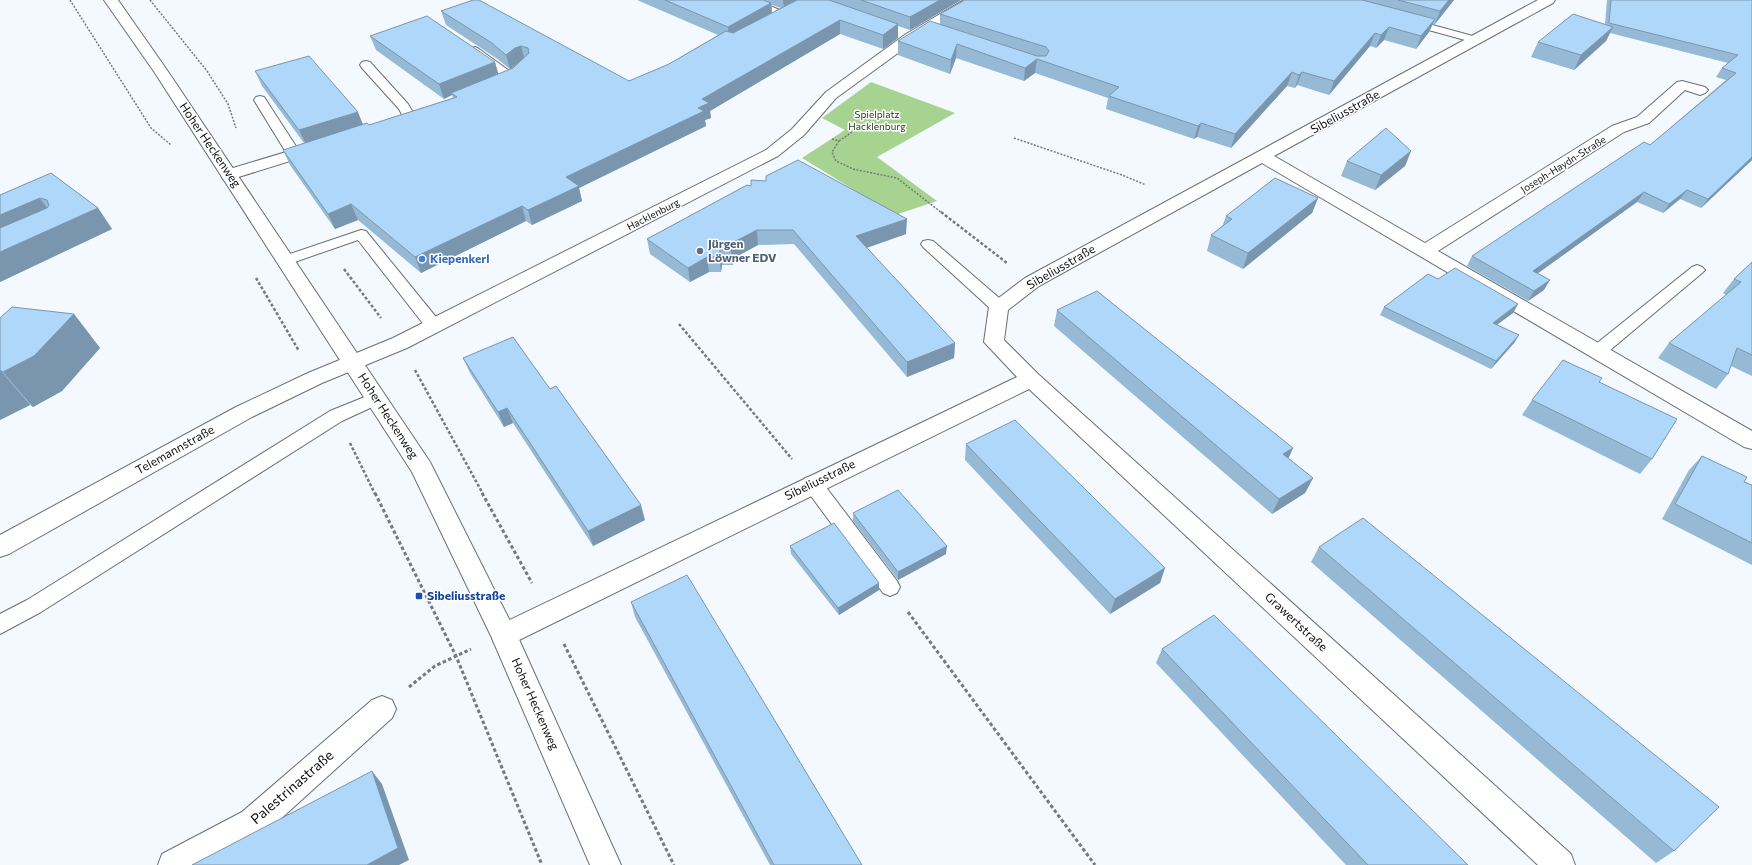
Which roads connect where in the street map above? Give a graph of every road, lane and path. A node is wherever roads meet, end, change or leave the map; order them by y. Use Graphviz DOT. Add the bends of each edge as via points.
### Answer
graph roads {
  1 [pos="70,0"];
  2 [pos="110,0"];
  3 [pos="150,0"];
  4 [pos="744,0"];
  5 [pos="973,0"];
  6 [pos="1548,0"];
  7 [pos="761,2"];
  8 [pos="797,9"];
  9 [pos="784,15"];
  10 [pos="1394,18"];
  11 [pos="772,22"];
  12 [pos="927,28"];
  13 [pos="897,32"];
  14 [pos="941,32"];
  15 [pos="911,37"];
  16 [pos="1476,40"];
  17 [pos="467,46"];
  18 [pos="366,66"];
  19 [pos="510,77"];
  20 [pos="1700,90"];
  21 [pos="260,100"];
  22 [pos="411,119"];
  23 [pos="798,132"];
  24 [pos="852,132"];
  25 [pos="1014,138"];
  26 [pos="839,140"];
  27 [pos="329,144"];
  28 [pos="173,146"];
  29 [pos="294,154"];
  30 [pos="1263,157"];
  31 [pos="258,165"];
  32 [pos="229,175"];
  33 [pos="1178,203"];
  34 [pos="928,244"];
  35 [pos="321,247"];
  36 [pos="1424,251"];
  37 [pos="286,260"];
  38 [pos="1697,270"];
  39 [pos="256,277"];
  40 [pos="1032,282"];
  41 [pos="999,307"];
  42 [pos="680,324"];
  43 [pos="434,326"];
  44 [pos="400,343"];
  45 [pos="1597,352"];
  46 [pos="354,362"];
  47 [pos="315,378"];
  48 [pos="1031,378"];
  49 [pos="376,398"];
  50 [pos="336,416"];
  51 [pos="1752,441"];
  52 [pos="812,484"];
  53 [pos="0,547"];
  54 [pos="890,587"];
  55 [pos="549,614"];
  56 [pos="0,624"];
  57 [pos="504,635"];
  58 [pos="456,656"];
  59 [pos="382,709"];
  60 [pos="173,865"];
  61 [pos="542,865"];
  62 [pos="606,865"];
  63 [pos="674,865"];
  64 [pos="1095,865"];
  65 [pos="1560,865"];
  1 -- 28 [label="path" via="151,128"];
  2 -- 32 [label="street, Hoher Heckenweg"];
  3 -- 31 [label="path" via="207,71 228,104 237,132"];
  4 -- 7 [label="lane"];
  5 -- 12 [label="street, Hacklenburg"];
  6 -- 16 [label="street, Sibeliusstraße"];
  7 -- 9 [label="lane"];
  8 -- 9 [label="lane"];
  9 -- 11 [label="lane"];
  10 -- 16 [label="lane"];
  12 -- 14 [label="lane"];
  12 -- 15 [label="street, Hacklenburg"];
  13 -- 15 [label="street"];
  15 -- 23 [label="street, Hacklenburg" via="831,95"];
  16 -- 30 [label="street, Sibeliusstraße"];
  17 -- 19 [label="lane"];
  18 -- 22 [label="lane" via="404,107"];
  20 -- 36 [label="street, Joseph-Haydn-Straße" via="1682,85 1643,120 1618,129"];
  21 -- 29 [label="lane"];
  23 -- 26 [label="path"];
  23 -- 43 [label="street, Hacklenburg" via="772,153"];
  24 -- 26 [label="path"];
  25 -- 33 [label="path" via="1122,175"];
  26 -- 40 [label="path" via="832,152 836,161 853,169 897,178"];
  27 -- 29 [label="street"];
  29 -- 31 [label="street"];
  30 -- 33 [label="street, Sibeliusstraße"];
  30 -- 36 [label="street"];
  31 -- 32 [label="street"];
  32 -- 37 [label="street, Hoher Heckenweg"];
  33 -- 40 [label="street, Sibeliusstraße"];
  34 -- 41 [label="lane"];
  35 -- 37 [label="lane"];
  35 -- 43 [label="lane" via="361,234"];
  35 -- 44 [label="path" via="339,263"];
  36 -- 45 [label="street"];
  37 -- 46 [label="street, Hoher Heckenweg"];
  38 -- 45 [label="lane"];
  39 -- 47 [label="path"];
  40 -- 41 [label="street, Sibeliusstraße"];
  41 -- 48 [label="street" via="994,342"];
  42 -- 52 [label="path"];
  43 -- 44 [label="street, Hacklenburg"];
  44 -- 46 [label="street, Hacklenburg"];
  44 -- 55 [label="path"];
  45 -- 51 [label="street"];
  46 -- 47 [label="street, Telemannstraße"];
  46 -- 49 [label="street, Hoher Heckenweg"];
  47 -- 53 [label="street, Telemannstraße" via="244,412"];
  48 -- 52 [label="street, Sibeliusstraße"];
  48 -- 65 [label="street, Grawertstraße"];
  49 -- 50 [label="lane"];
  49 -- 57 [label="street, Hoher Heckenweg" via="422,468"];
  50 -- 56 [label="lane" via="34,606"];
  50 -- 58 [label="path"];
  52 -- 54 [label="lane"];
  52 -- 55 [label="street, Sibeliusstraße"];
  54 -- 64 [label="path"];
  55 -- 57 [label="street, Sibeliusstraße"];
  55 -- 63 [label="path"];
  57 -- 62 [label="street, Hoher Heckenweg"];
  58 -- 59 [label="path" via="435,666"];
  58 -- 61 [label="path"];
  59 -- 60 [label="street, Palestrinastraße" via="253,823"];
}
